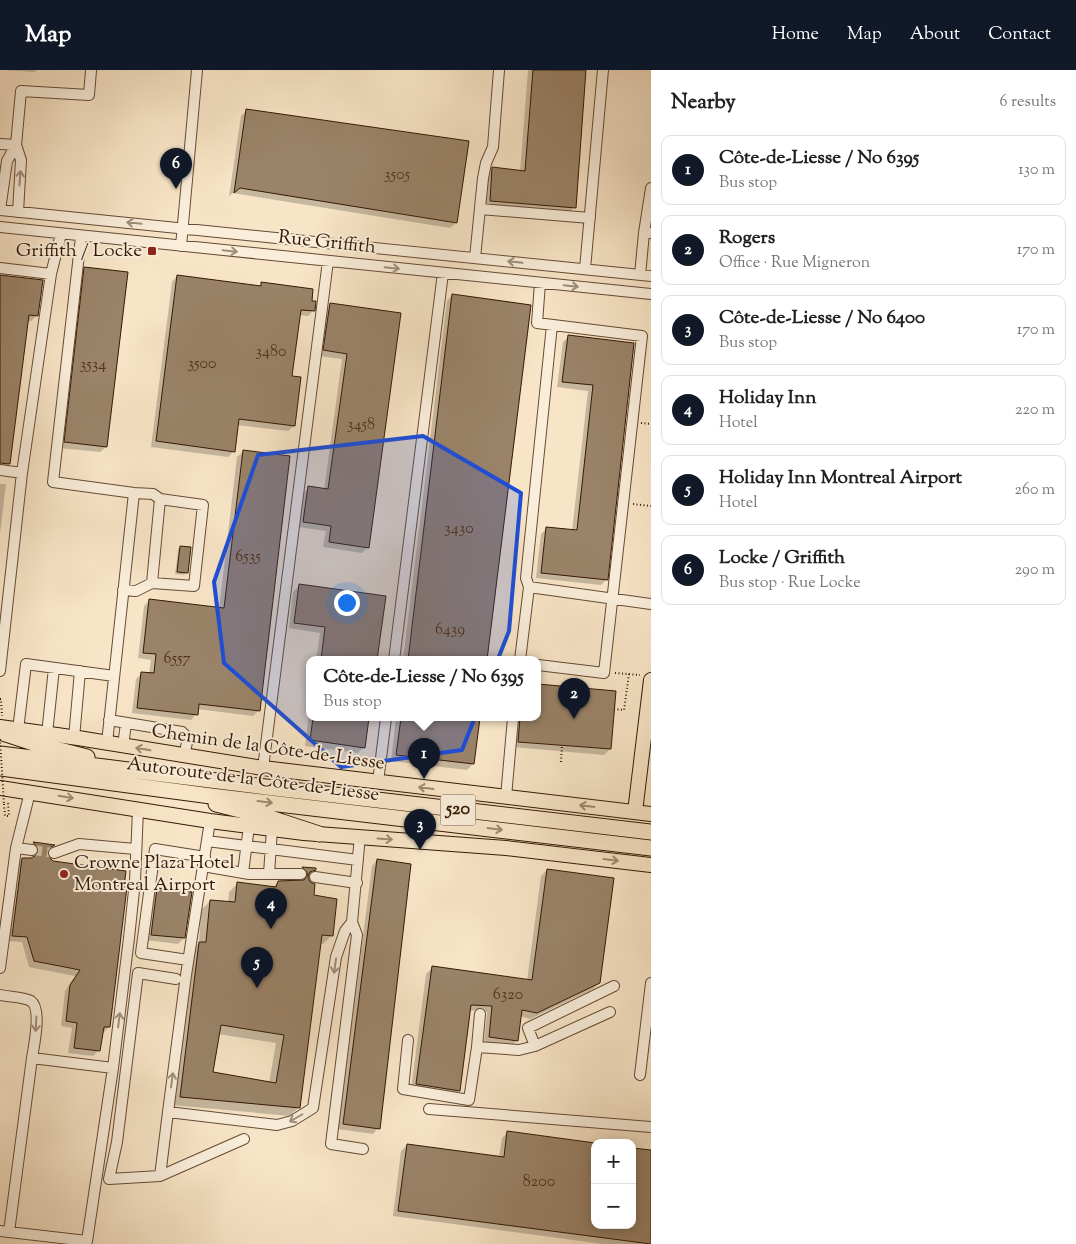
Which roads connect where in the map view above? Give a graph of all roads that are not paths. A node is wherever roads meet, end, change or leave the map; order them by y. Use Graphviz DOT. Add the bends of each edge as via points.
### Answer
graph roads {
  1 [pos="91,70"];
  2 [pos="197,70"];
  3 [pos="499,70"];
  4 [pos="603,70"];
  5 [pos="0,144"];
  6 [pos="16,145"];
  7 [pos="651,188"];
  8 [pos="480,209"];
  9 [pos="7,211"];
  10 [pos="590,218"];
  11 [pos="4,228"];
  12 [pos="182,228"];
  13 [pos="648,233"];
  14 [pos="61,234"];
  15 [pos="81,237"];
  16 [pos="181,246"];
  17 [pos="475,258"];
  18 [pos="328,261"];
  19 [pos="0,268"];
  20 [pos="585,269"];
  21 [pos="443,273"];
  22 [pos="51,274"];
  23 [pos="640,275"];
  24 [pos="651,276"];
  25 [pos="540,283"];
  26 [pos="651,294"];
  27 [pos="552,325"];
  28 [pos="0,470"];
  29 [pos="22,473"];
  30 [pos="134,493"];
  31 [pos="160,499"];
  32 [pos="152,583"];
  33 [pos="529,587"];
  34 [pos="123,590"];
  35 [pos="612,598"];
  36 [pos="651,604"];
  37 [pos="395,656"];
  38 [pos="520,656"];
  39 [pos="541,665"];
  40 [pos="54,668"];
  41 [pos="0,671"];
  42 [pos="80,671"];
  43 [pos="114,676"];
  44 [pos="646,678"];
  45 [pos="109,720"];
  46 [pos="386,721"];
  47 [pos="513,721"];
  48 [pos="126,722"];
  49 [pos="1,726"];
  50 [pos="18,730"];
  51 [pos="47,734"];
  52 [pos="74,738"];
  53 [pos="106,743"];
  54 [pos="123,746"];
  55 [pos="0,754"];
  56 [pos="184,756"];
  57 [pos="0,768"];
  58 [pos="263,768"];
  59 [pos="162,774"];
  60 [pos="378,782"];
  61 [pos="147,787"];
  62 [pos="0,788"];
  63 [pos="30,792"];
  64 [pos="506,798"];
  65 [pos="138,810"];
  66 [pos="635,812"];
  67 [pos="651,814"];
  68 [pos="210,821"];
  69 [pos="249,826"];
  70 [pos="272,829"];
  71 [pos="651,832"];
  72 [pos="319,834"];
  73 [pos="360,836"];
  74 [pos="207,841"];
  75 [pos="247,846"];
  76 [pos="16,848"];
  77 [pos="651,848"];
  78 [pos="135,849"];
  79 [pos="271,849"];
  80 [pos="32,850"];
  81 [pos="54,853"];
  82 [pos="358,860"];
  83 [pos="204,862"];
  84 [pos="651,865"];
  85 [pos="243,873"];
  86 [pos="269,874"];
  87 [pos="301,874"];
  88 [pos="315,877"];
  89 [pos="356,883"];
  90 [pos="352,922"];
  91 [pos="188,960"];
  92 [pos="0,968"];
  93 [pos="176,979"];
  94 [pos="651,982"];
  95 [pos="614,986"];
  96 [pos="0,995"];
  97 [pos="610,1012"];
  98 [pos="480,1014"];
  99 [pos="408,1040"];
  100 [pos="535,1046"];
  101 [pos="477,1047"];
  102 [pos="32,1058"];
  103 [pos="113,1068"];
  104 [pos="640,1075"];
  105 [pos="429,1109"];
  106 [pos="168,1112"];
  107 [pos="651,1127"];
  108 [pos="244,1139"];
  109 [pos="364,1149"];
  110 [pos="160,1176"];
  111 [pos="4,1232"];
  1 -- 6 [label="street" via="89,95 20,91"];
  2 -- 12 [label="street"];
  3 -- 8 [label="street" via="493,147 486,163"];
  4 -- 10 [label="street"];
  5 -- 6 [label="street"];
  6 -- 9 [label="street" via="7,161"];
  9 -- 6 [label="street, one-way" via="21,160"];
  7 -- 13 [label="street"];
  8 -- 10 [label="street"];
  8 -- 17 [label="street"];
  9 -- 11 [label="street"];
  12 -- 9 [label="street, Rue Griffith, one-way"];
  10 -- 20 [label="street"];
  11 -- 14 [label="street, Rue Griffith"];
  12 -- 16 [label="street"];
  12 -- 17 [label="street, Rue Griffith"];
  13 -- 23 [label="street"];
  14 -- 15 [label="street, Rue Griffith"];
  14 -- 22 [label="street"];
  15 -- 16 [label="street, Rue Griffith"];
  15 -- 30 [label="street" via="53,482"];
  16 -- 18 [label="street, Rue Griffith, one-way"];
  20 -- 17 [label="street, Rue Griffith, one-way"];
  18 -- 21 [label="street, Rue Griffith, one-way"];
  18 -- 58 [label="street"];
  19 -- 22 [label="street"];
  20 -- 23 [label="street, Rue Griffith"];
  21 -- 25 [label="street, Rue Griffith"];
  21 -- 37 [label="street"];
  22 -- 29 [label="street"];
  23 -- 24 [label="street, Rue Griffith"];
  25 -- 26 [label="street, Rue Griffith, one-way"];
  25 -- 27 [label="street" via="537,323"];
  27 -- 33 [label="street" via="526,578"];
  27 -- 35 [label="street" via="642,336"];
  28 -- 29 [label="street"];
  29 -- 41 [label="street"];
  30 -- 31 [label="street" via="153,494"];
  30 -- 34 [label="street"];
  31 -- 32 [label="street"];
  31 -- 32 [label="street" via="203,504 194,586"];
  32 -- 34 [label="street" via="136,591"];
  33 -- 35 [label="street"];
  33 -- 38 [label="street"];
  34 -- 43 [label="street"];
  35 -- 36 [label="street"];
  35 -- 39 [label="street" via="604,673"];
  40 -- 42 [label="street"];
  40 -- 50 [label="street" via="26,664"];
  40 -- 51 [label="street"];
  42 -- 43 [label="street"];
  42 -- 52 [label="street"];
  43 -- 45 [label="street"];
  44 -- 66 [label="main road"];
  45 -- 48 [label="street"];
  45 -- 53 [label="street"];
  46 -- 60 [label="street"];
  47 -- 64 [label="street"];
  48 -- 54 [label="street"];
  48 -- 56 [label="street" via="182,732 188,738"];
  49 -- 50 [label="main road, Chemin de la Côte-de-Liesse"];
  49 -- 59 [label="highway" via="36,744"];
  50 -- 51 [label="main road, Chemin de la Côte-de-Liesse"];
  51 -- 52 [label="main road, Chemin de la Côte-de-Liesse"];
  52 -- 53 [label="main road, Chemin de la Côte-de-Liesse"];
  53 -- 54 [label="main road, Chemin de la Côte-de-Liesse"];
  56 -- 54 [label="main road, Chemin de la Côte-de-Liesse, one-way"];
  55 -- 59 [label="highway, Autoroute de la Côte-de-Liesse / 520"];
  56 -- 58 [label="main road, Chemin de la Côte-de-Liesse"];
  57 -- 61 [label="highway, Autoroute de la Côte-de-Liesse / 520"];
  58 -- 60 [label="main road, Chemin de la Côte-de-Liesse"];
  59 -- 71 [label="highway, Autoroute de la Côte-de-Liesse / 520"];
  64 -- 60 [label="main road, Chemin de la Côte-de-Liesse, one-way"];
  61 -- 72 [label="highway" via="264,816"];
  61 -- 77 [label="highway, Autoroute de la Côte-de-Liesse / 520, one-way"];
  62 -- 63 [label="main road"];
  63 -- 65 [label="main road, one-way"];
  63 -- 76 [label="street"];
  66 -- 64 [label="main road, Chemin de la Côte-de-Liesse, one-way"];
  65 -- 68 [label="main road"];
  65 -- 78 [label="street"];
  66 -- 67 [label="main road, Chemin de la Côte-de-Liesse"];
  68 -- 69 [label="main road"];
  68 -- 74 [label="street"];
  69 -- 70 [label="main road"];
  69 -- 75 [label="street"];
  70 -- 72 [label="main road"];
  70 -- 79 [label="street"];
  72 -- 73 [label="main road"];
  73 -- 82 [label="street"];
  73 -- 84 [label="main road, one-way" via="506,848"];
  74 -- 75 [label="street"];
  74 -- 83 [label="street"];
  75 -- 79 [label="street"];
  75 -- 85 [label="street"];
  76 -- 80 [label="street"];
  76 -- 92 [label="street"];
  78 -- 81 [label="street" via="79,844"];
  103 -- 78 [label="street, one-way" via="135,881"];
  79 -- 82 [label="street"];
  79 -- 86 [label="street"];
  82 -- 89 [label="street"];
  83 -- 85 [label="street"];
  83 -- 91 [label="street"];
  83 -- 91 [label="street" via="155,849 141,954"];
  85 -- 86 [label="street"];
  86 -- 87 [label="street"];
  88 -- 89 [label="street"];
  89 -- 90 [label="street"];
  90 -- 106 [label="street, one-way" via="345,931 336,957 313,1108 292,1121 277,1125"];
  90 -- 109 [label="street" via="357,935 331,1144"];
  106 -- 91 [label="street, one-way"];
  93 -- 110 [label="street" via="138,973 117,1142 109,1180"];
  94 -- 104 [label="street"];
  95 -- 100 [label="street" via="528,1028"];
  96 -- 102 [label="street, one-way" via="30,1000 36,1007"];
  97 -- 100 [label="street"];
  98 -- 101 [label="street"];
  99 -- 101 [label="street" via="403,1089 469,1100"];
  100 -- 101 [label="street" via="519,1050"];
  102 -- 103 [label="street"];
  102 -- 111 [label="street"];
  103 -- 111 [label="street" via="87,1241"];
  105 -- 107 [label="street"];
  106 -- 110 [label="street"];
  108 -- 110 [label="street"];
}
